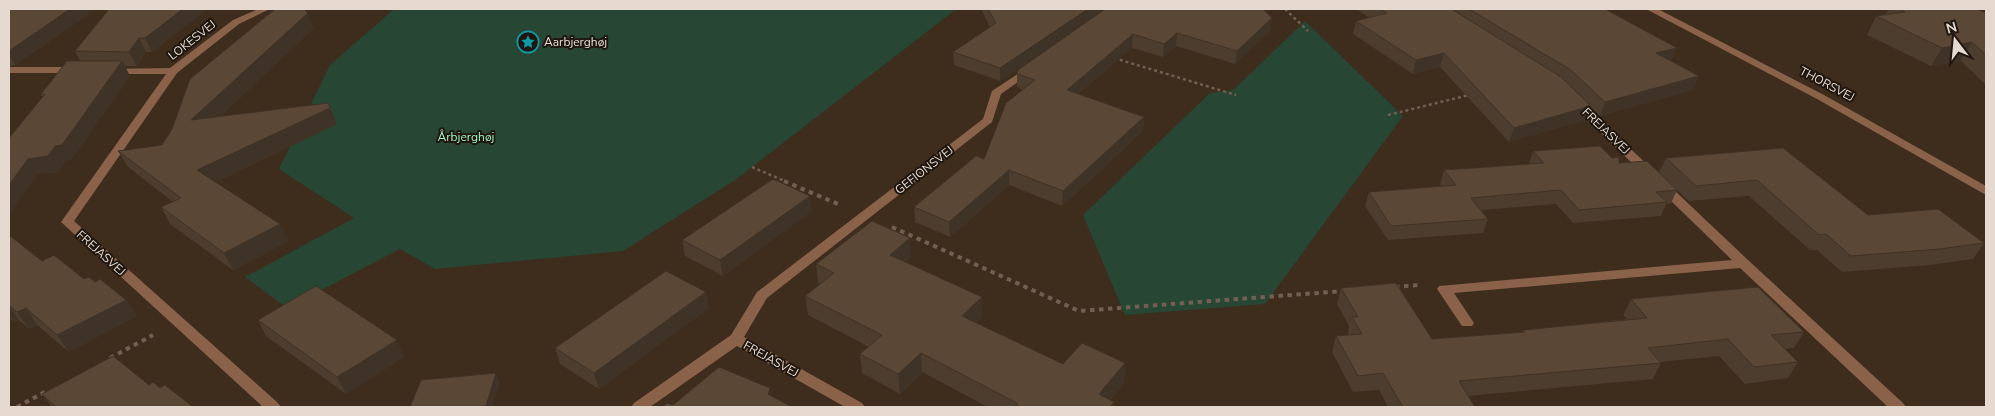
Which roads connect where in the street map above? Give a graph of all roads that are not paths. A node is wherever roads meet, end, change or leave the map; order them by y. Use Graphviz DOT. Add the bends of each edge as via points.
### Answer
graph roads {
  1 [pos="265,9"];
  2 [pos="1651,9"];
  3 [pos="1043,60"];
  4 [pos="9,70"];
  5 [pos="173,71"];
  6 [pos="1568,95"];
  7 [pos="1986,191"];
  8 [pos="1743,263"];
  9 [pos="1467,323"];
  10 [pos="736,339"];
  11 [pos="273,407"];
  12 [pos="639,407"];
  13 [pos="857,407"];
  14 [pos="1898,407"];
  1 -- 5 [label="street, LOKESVEJ" via="236,22"];
  2 -- 7 [label="street, THORSVEJ" via="1914,147"];
  3 -- 10 [label="street, GEFIONSVEJ" via="996,93 988,120 762,295"];
  4 -- 5 [label="street, LOKESVEJ"];
  5 -- 11 [label="street, FREJASVEJ" via="66,222"];
  6 -- 8 [label="street, FREJASVEJ"];
  8 -- 9 [label="street" via="1444,289"];
  8 -- 14 [label="street, FREJASVEJ"];
  10 -- 12 [label="street, FREJASVEJ"];
  10 -- 13 [label="street, FREJASVEJ"];
}
